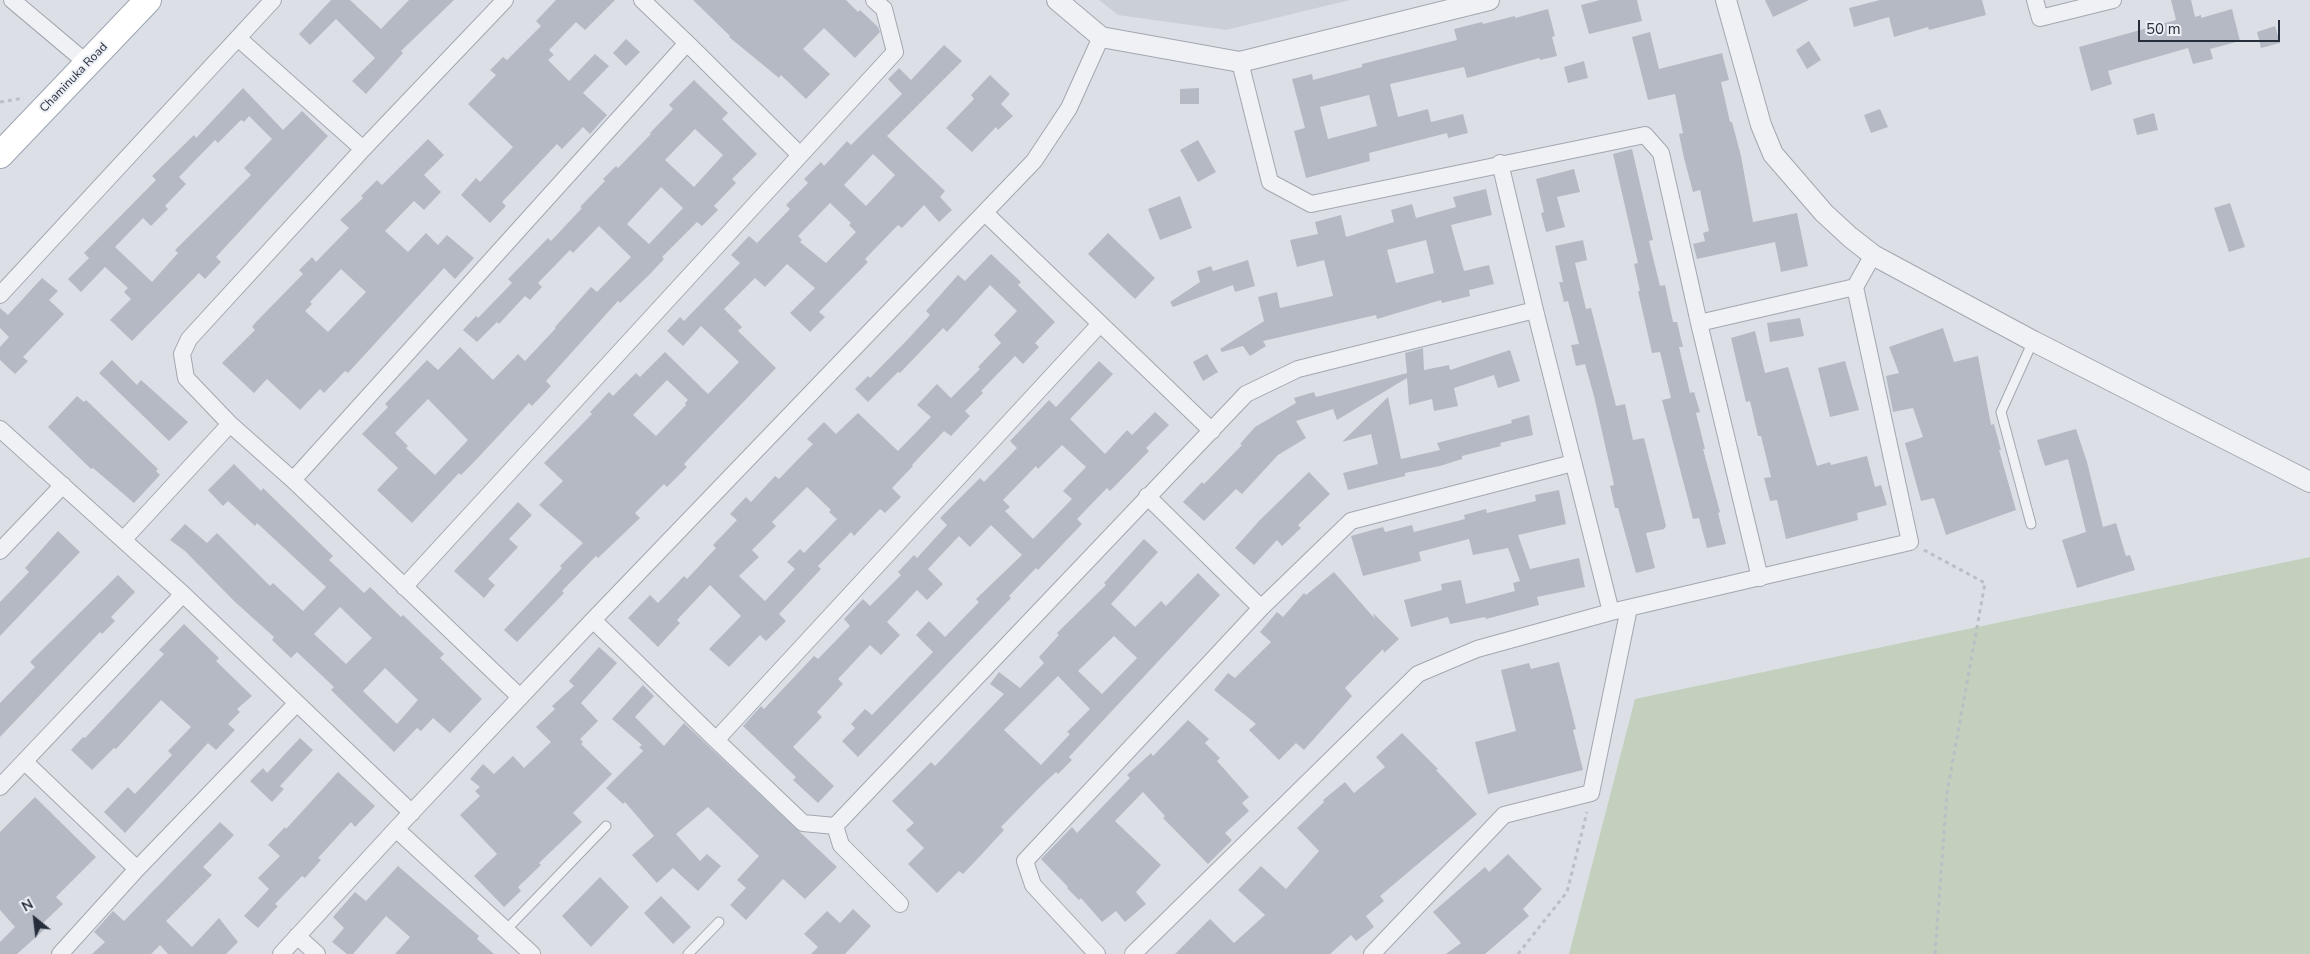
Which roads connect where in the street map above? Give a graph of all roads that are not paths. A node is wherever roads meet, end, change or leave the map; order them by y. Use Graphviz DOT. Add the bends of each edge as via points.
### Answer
graph roads {
  1 [pos="12,0"];
  2 [pos="148,0"];
  3 [pos="273,0"];
  4 [pos="505,0"];
  5 [pos="642,0"];
  6 [pos="874,0"];
  7 [pos="1057,0"];
  8 [pos="1489,0"];
  9 [pos="1726,0"];
  10 [pos="2035,0"];
  11 [pos="2113,0"];
  12 [pos="1101,37"];
  13 [pos="238,38"];
  14 [pos="687,43"];
  15 [pos="1240,62"];
  16 [pos="88,64"];
  17 [pos="363,149"];
  18 [pos="0,155"];
  19 [pos="800,155"];
  20 [pos="1500,163"];
  21 [pos="985,214"];
  22 [pos="1872,255"];
  23 [pos="1855,287"];
  24 [pos="0,295"];
  25 [pos="1535,310"];
  26 [pos="1699,323"];
  27 [pos="1100,324"];
  28 [pos="2033,341"];
  29 [pos="230,424"];
  30 [pos="0,429"];
  31 [pos="1212,431"];
  32 [pos="1573,463"];
  33 [pos="292,480"];
  34 [pos="2310,482"];
  35 [pos="63,485"];
  36 [pos="1146,496"];
  37 [pos="2031,524"];
  38 [pos="124,539"];
  39 [pos="0,551"];
  40 [pos="1760,578"];
  41 [pos="404,587"];
  42 [pos="183,594"];
  43 [pos="1261,608"];
  44 [pos="1630,608"];
  45 [pos="1610,612"];
  46 [pos="593,620"];
  47 [pos="520,697"];
  48 [pos="297,703"];
  49 [pos="716,740"];
  50 [pos="25,762"];
  51 [pos="0,787"];
  52 [pos="412,813"];
  53 [pos="606,826"];
  54 [pos="835,826"];
  55 [pos="396,829"];
  56 [pos="137,869"];
  57 [pos="900,904"];
  58 [pos="719,922"];
  59 [pos="506,930"];
  60 [pos="297,936"];
  61 [pos="60,954"];
  62 [pos="281,954"];
  63 [pos="317,954"];
  64 [pos="532,954"];
  65 [pos="688,954"];
  66 [pos="1097,954"];
  67 [pos="1133,954"];
  68 [pos="1372,954"];
  1 -- 16 [label="street"];
  2 -- 16 [label="main road, Chaminuka Road"];
  3 -- 13 [label="street"];
  4 -- 17 [label="street"];
  5 -- 14 [label="street"];
  6 -- 19 [label="street" via="884,9 895,52"];
  7 -- 12 [label="street"];
  8 -- 15 [label="street"];
  9 -- 22 [label="street" via="1761,125 1773,154 1824,213"];
  10 -- 11 [label="street" via="2040,18"];
  12 -- 15 [label="street"];
  12 -- 21 [label="street" via="1069,108 1034,161"];
  13 -- 17 [label="street"];
  13 -- 24 [label="street"];
  14 -- 19 [label="street"];
  14 -- 33 [label="street"];
  15 -- 20 [label="street" via="1270,182 1312,204"];
  16 -- 18 [label="main road, Chaminuka Road"];
  17 -- 29 [label="street" via="189,339 182,354 186,378"];
  19 -- 41 [label="street"];
  20 -- 25 [label="street"];
  20 -- 26 [label="street" via="1646,135 1661,154"];
  21 -- 27 [label="street"];
  21 -- 46 [label="street"];
  22 -- 23 [label="street"];
  22 -- 28 [label="street"];
  23 -- 26 [label="street"];
  23 -- 40 [label="street" via="1910,542"];
  25 -- 31 [label="street" via="1298,369 1246,394"];
  25 -- 32 [label="street"];
  26 -- 40 [label="street"];
  27 -- 31 [label="street"];
  27 -- 49 [label="street"];
  28 -- 34 [label="street"];
  28 -- 37 [label="lane" via="2001,412"];
  29 -- 33 [label="street"];
  29 -- 38 [label="street"];
  30 -- 35 [label="street"];
  31 -- 36 [label="street"];
  32 -- 43 [label="street" via="1351,521"];
  32 -- 45 [label="street"];
  33 -- 41 [label="street"];
  35 -- 38 [label="street"];
  35 -- 39 [label="street"];
  36 -- 43 [label="street"];
  36 -- 54 [label="street"];
  38 -- 42 [label="street"];
  40 -- 44 [label="street"];
  41 -- 47 [label="street"];
  42 -- 48 [label="street"];
  42 -- 50 [label="street"];
  43 -- 66 [label="street" via="1025,861 1033,885"];
  44 -- 45 [label="street"];
  44 -- 68 [label="street" via="1591,793 1504,815"];
  45 -- 67 [label="street" via="1477,649 1418,674"];
  46 -- 47 [label="street"];
  46 -- 49 [label="street"];
  47 -- 52 [label="street"];
  48 -- 52 [label="street"];
  48 -- 56 [label="street"];
  49 -- 54 [label="street" via="804,823"];
  50 -- 51 [label="street"];
  50 -- 56 [label="street"];
  52 -- 55 [label="street"];
  53 -- 59 [label="lane"];
  54 -- 57 [label="street" via="841,845"];
  55 -- 59 [label="street"];
  55 -- 60 [label="street"];
  56 -- 61 [label="street"];
  58 -- 65 [label="lane"];
  59 -- 64 [label="street"];
  60 -- 62 [label="street"];
  60 -- 63 [label="street"];
}
